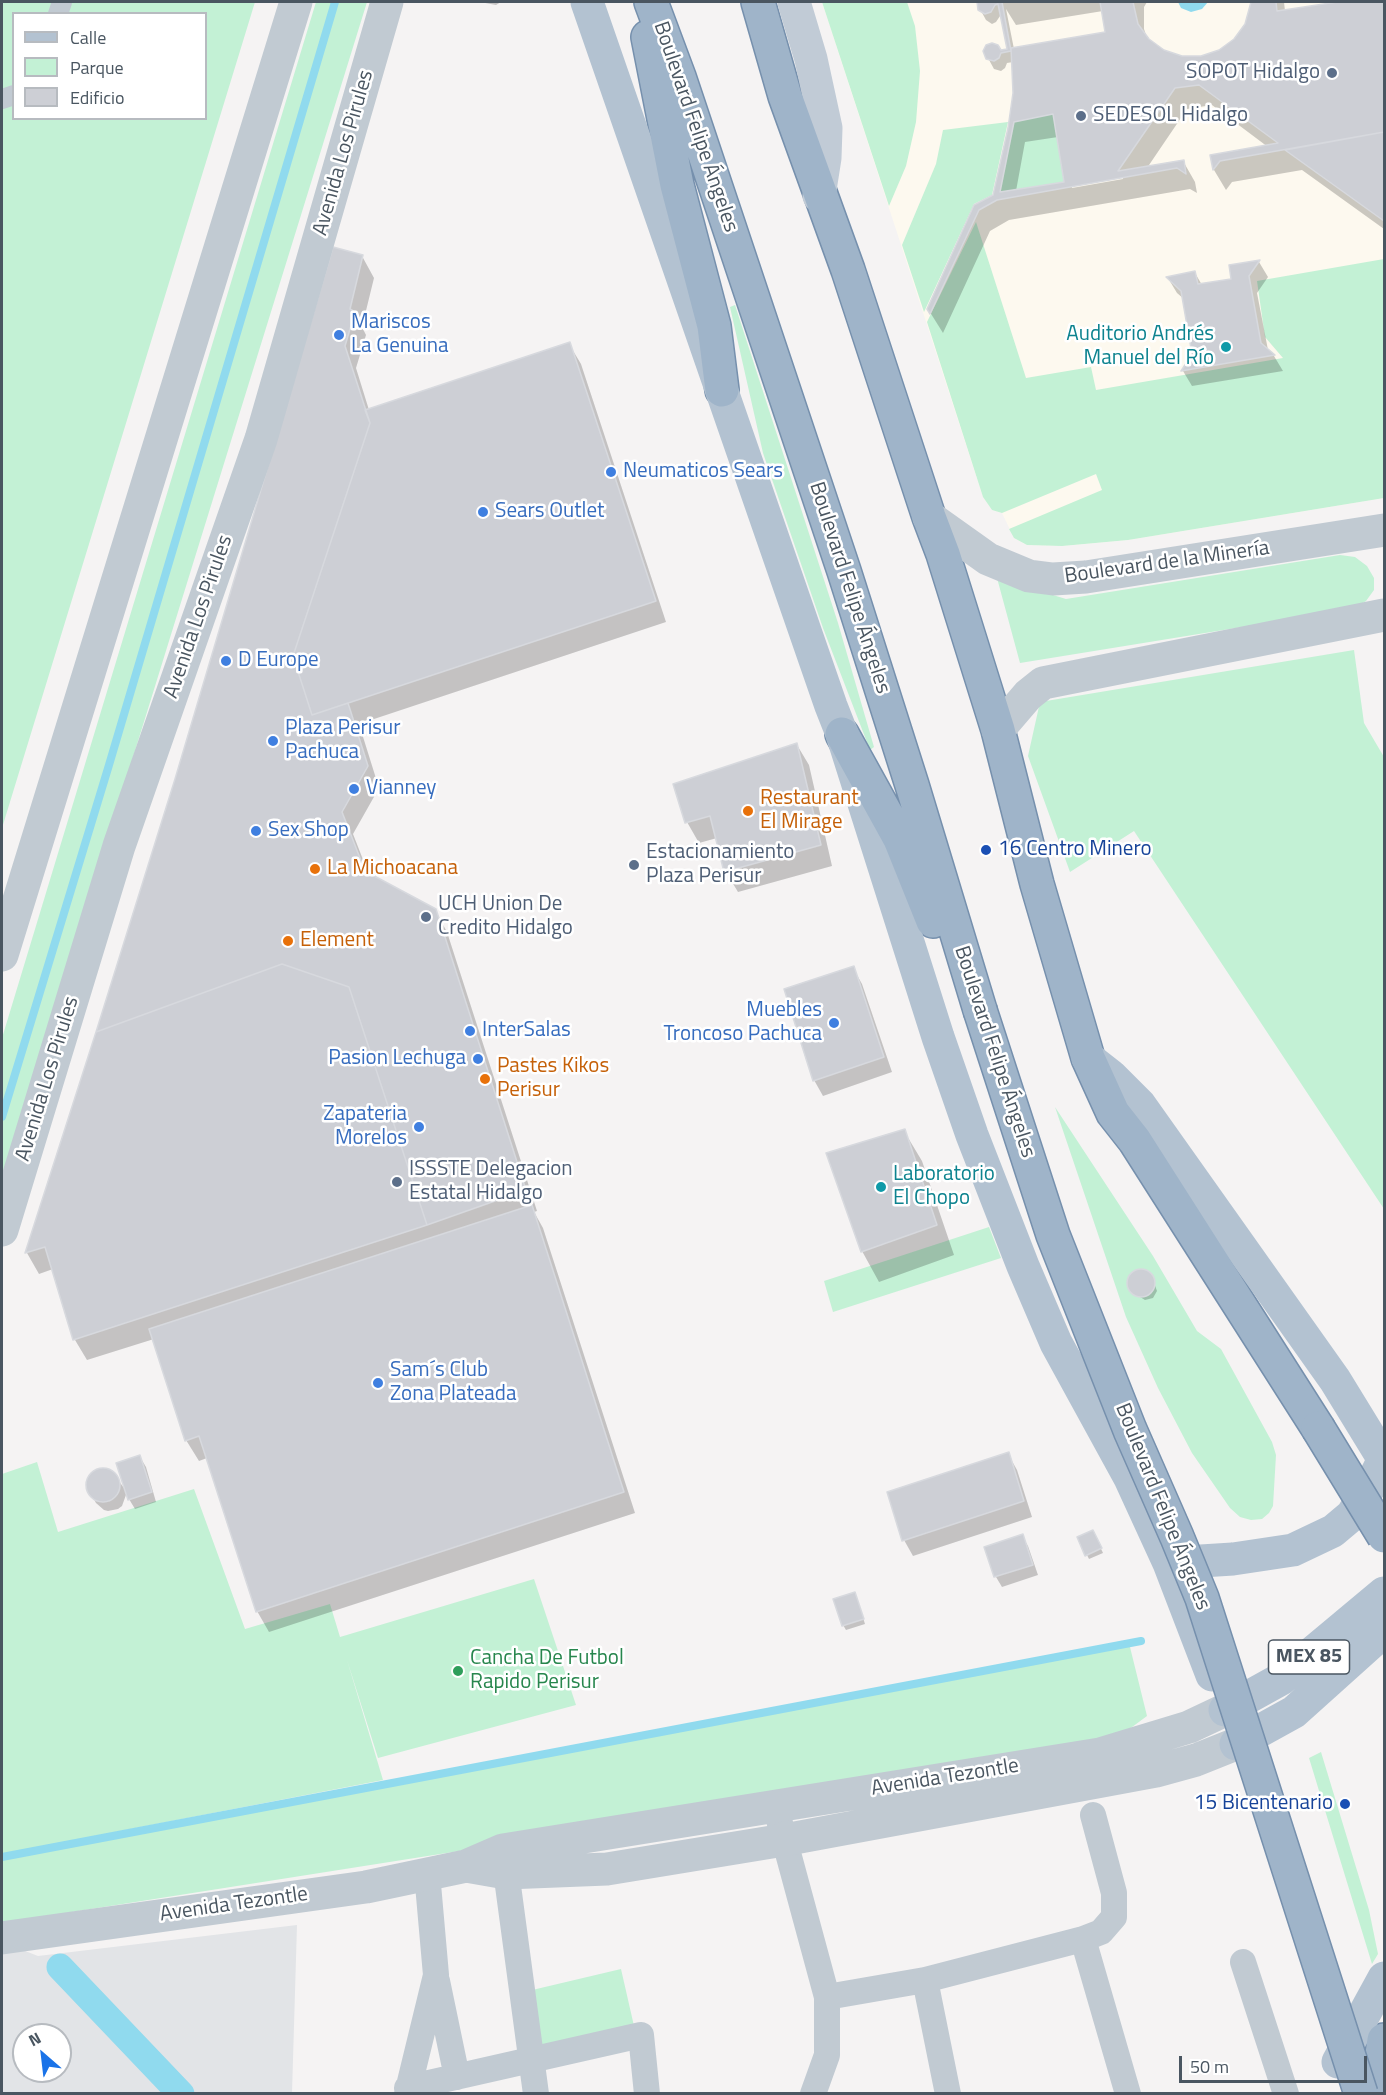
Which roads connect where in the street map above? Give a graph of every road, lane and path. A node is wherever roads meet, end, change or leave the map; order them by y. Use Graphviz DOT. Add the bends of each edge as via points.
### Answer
graph roads {
  1 [pos="296,2"];
  2 [pos="387,2"];
  3 [pos="587,2"];
  4 [pos="643,2"];
  5 [pos="651,2"];
  6 [pos="758,2"];
  7 [pos="794,2"];
  8 [pos="819,196"];
  9 [pos="722,390"];
  10 [pos="929,518"];
  11 [pos="1383,538"];
  12 [pos="1384,615"];
  13 [pos="998,730"];
  14 [pos="842,734"];
  15 [pos="2,955"];
  16 [pos="980,1010"];
  17 [pos="1088,1058"];
  18 [pos="2,1230"];
  19 [pos="1384,1459"];
  20 [pos="1384,1536"];
  21 [pos="1169,1563"];
  22 [pos="1384,1593"];
  23 [pos="1384,1631"];
  24 [pos="1226,1710"];
  25 [pos="1236,1744"];
  26 [pos="775,1805"];
  27 [pos="1093,1815"];
  28 [pos="784,1839"];
  29 [pos="504,1862"];
  30 [pos="427,1873"];
  31 [pos="2,1938"];
  32 [pos="1083,1940"];
  33 [pos="1243,1962"];
  34 [pos="436,1975"];
  35 [pos="1384,1978"];
  36 [pos="925,1980"];
  37 [pos="827,1996"];
  38 [pos="1384,2040"];
  39 [pos="530,2060"];
  40 [pos="1338,2062"];
  41 [pos="457,2077"];
  42 [pos="407,2091"];
  43 [pos="536,2094"];
  44 [pos="647,2094"];
  45 [pos="813,2094"];
  46 [pos="948,2094"];
  47 [pos="1128,2094"];
  48 [pos="1286,2094"];
  49 [pos="1348,2094"];
  50 [pos="1361,2094"];
  51 [pos="1384,2094"];
  1 -- 15 [label="street"];
  2 -- 18 [label="street, Avenida Los Pirules" via="261,439 119,846"];
  3 -- 9 [label="main road, Boulevard Felipe Ángeles"];
  4 -- 9 [label="highway" via="677,185 714,326"];
  5 -- 16 [label="highway, Boulevard Felipe Ángeles" via="844,570"];
  6 -- 8 [label="highway"];
  7 -- 8 [label="main road" via="826,128"];
  8 -- 10 [label="highway" via="848,270"];
  9 -- 14 [label="main road, Boulevard Felipe Ángeles"];
  10 -- 11 [label="street, Boulevard de la Minería" via="988,559 1029,576 1053,579"];
  10 -- 13 [label="highway"];
  12 -- 13 [label="street" via="1043,683"];
  13 -- 17 [label="highway" via="1037,884"];
  14 -- 16 [label="highway" via="900,838 939,937"];
  14 -- 21 [label="main road, Boulevard Felipe Ángeles" via="938,1037 1023,1266 1056,1343 1130,1478"];
  16 -- 50 [label="highway, Boulevard Felipe Ángeles, bridge" via="1053,1235 1202,1598"];
  17 -- 19 [label="main road" via="1140,1105 1335,1380"];
  17 -- 20 [label="highway, bridge" via="1113,1113 1135,1141"];
  19 -- 21 [label="main road" via="1352,1515 1333,1531 1293,1550"];
  21 -- 24 [label="main road, Boulevard Felipe Ángeles"];
  22 -- 24 [label="main road, Avenida Tezontle / MEX 85" via="1281,1679"];
  23 -- 25 [label="main road, Avenida Tezontle / MEX 85" via="1294,1712"];
  24 -- 25 [label="main road, Boulevard Felipe Ángeles"];
  24 -- 26 [label="street, Avenida Tezontle" via="1189,1728 1100,1754"];
  25 -- 28 [label="street, Avenida Tezontle" via="1155,1771"];
  25 -- 40 [label="main road, Boulevard Felipe Ángeles" via="1282,1899"];
  26 -- 28 [label="street"];
  26 -- 29 [label="street, Avenida Tezontle"];
  27 -- 32 [label="street" via="1114,1893 1114,1917 1101,1932"];
  28 -- 29 [label="street, Avenida Tezontle" via="607,1869"];
  28 -- 37 [label="street"];
  29 -- 30 [label="street, Avenida Tezontle"];
  29 -- 39 [label="street"];
  30 -- 31 [label="street, Avenida Tezontle" via="366,1887"];
  30 -- 34 [label="street"];
  32 -- 36 [label="street"];
  32 -- 47 [label="street"];
  33 -- 48 [label="street"];
  34 -- 41 [label="street"];
  34 -- 42 [label="street"];
  35 -- 40 [label="main road"];
  36 -- 37 [label="street"];
  36 -- 46 [label="street"];
  37 -- 45 [label="street" via="827,2055"];
  38 -- 51 [label="highway"];
  39 -- 41 [label="street"];
  39 -- 43 [label="street"];
  39 -- 44 [label="street" via="641,2035"];
  40 -- 49 [label="main road, Boulevard Felipe Ángeles"];
  41 -- 42 [label="street"];
}
